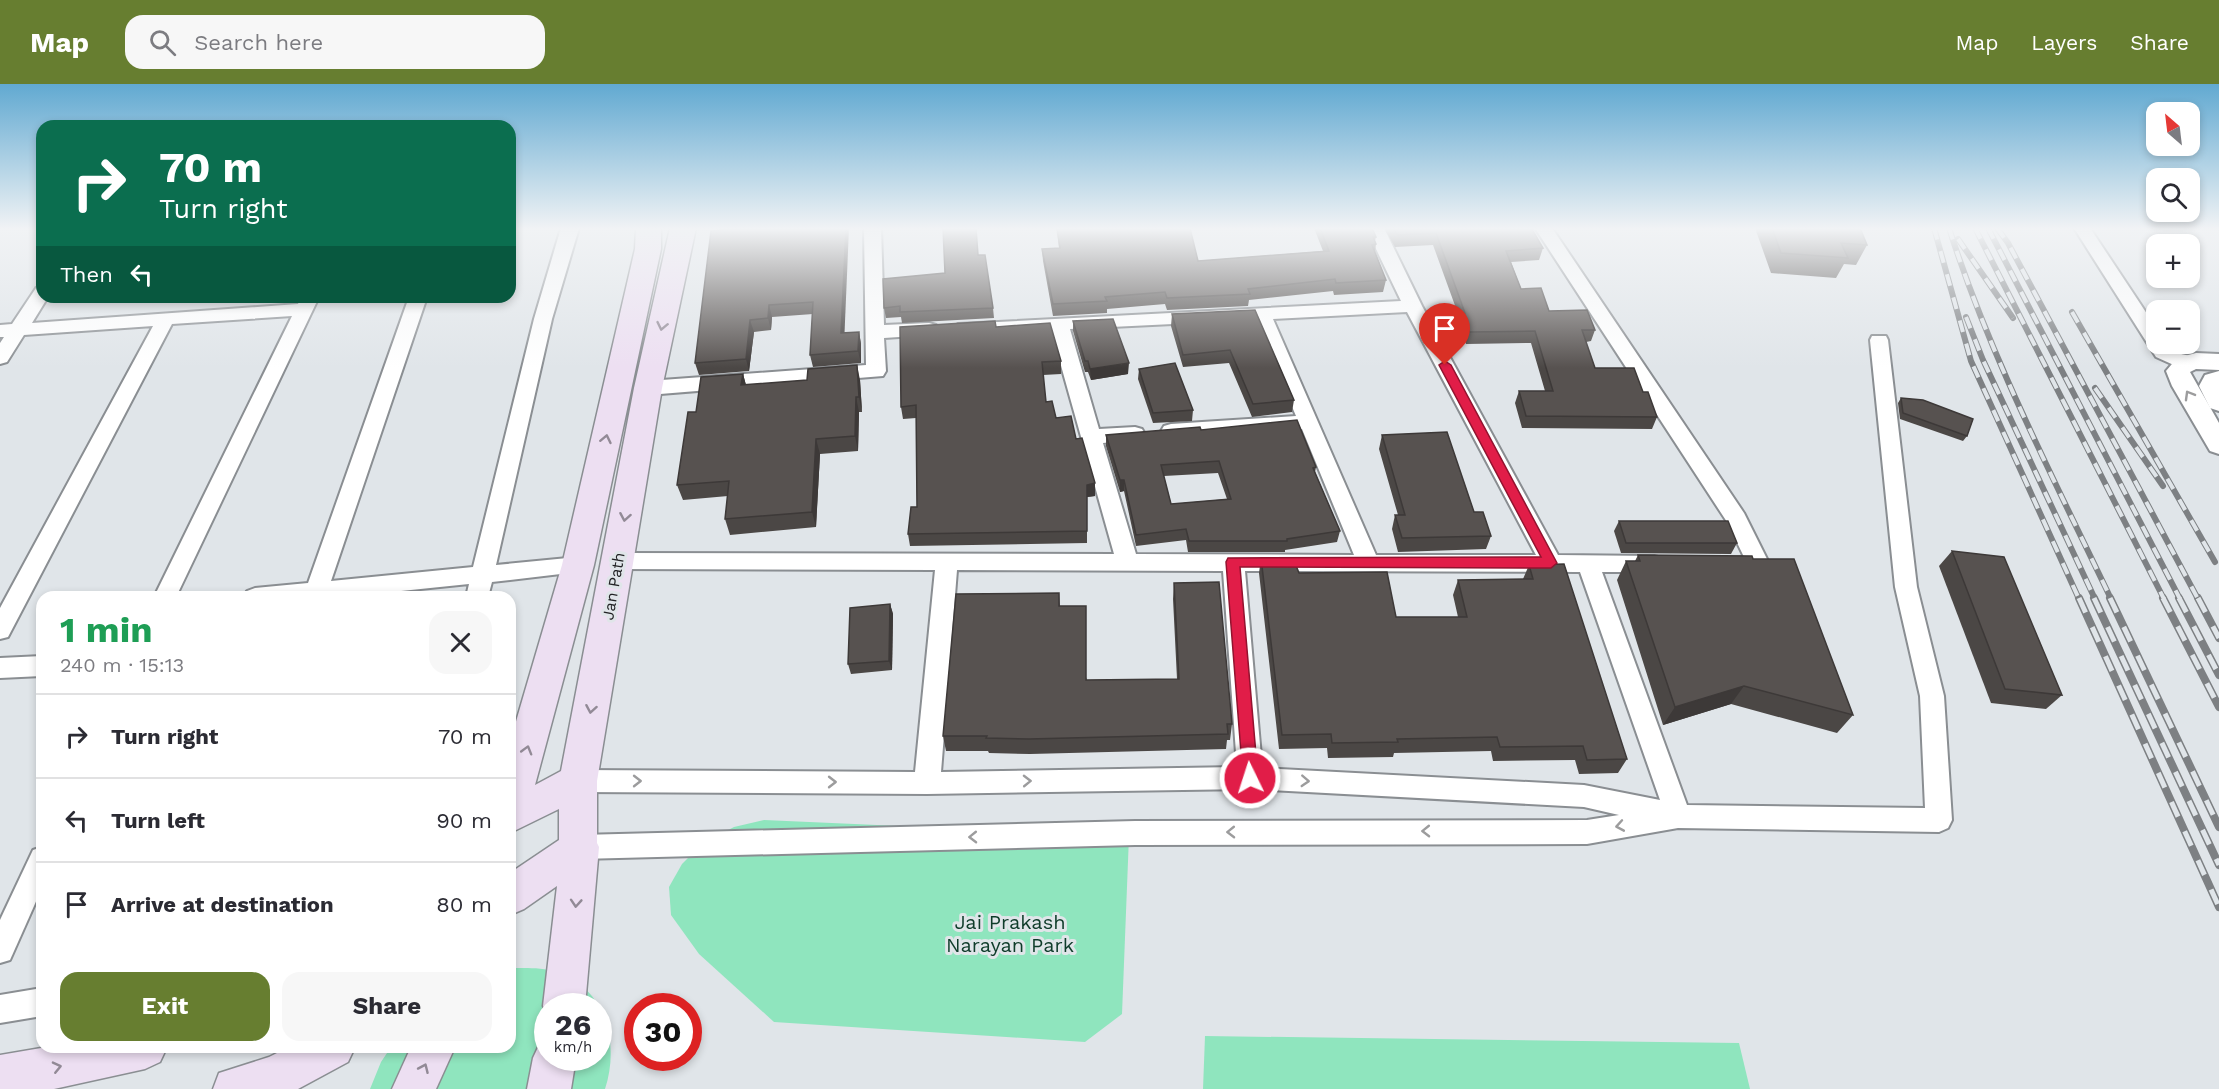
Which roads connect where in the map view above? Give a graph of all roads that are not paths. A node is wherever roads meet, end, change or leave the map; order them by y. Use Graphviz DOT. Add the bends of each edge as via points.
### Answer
graph roads {
  1 [pos="556,275"];
  2 [pos="642,275"];
  3 [pos="676,275"];
  4 [pos="873,275"];
  5 [pos="1398,275"];
  6 [pos="1574,275"];
  7 [pos="2112,275"];
  8 [pos="36,299"];
  9 [pos="307,303"];
  10 [pos="416,303"];
  11 [pos="1413,306"];
  12 [pos="1262,314"];
  13 [pos="166,319"];
  14 [pos="1059,324"];
  15 [pos="9,331"];
  16 [pos="875,332"];
  17 [pos="1879,340"];
  18 [pos="0,358"];
  19 [pos="2187,362"];
  20 [pos="2219,362"];
  21 [pos="2219,379"];
  22 [pos="648,388"];
  23 [pos="2219,402"];
  24 [pos="1309,422"];
  25 [pos="1093,437"];
  26 [pos="2219,445"];
  27 [pos="617,561"];
  28 [pos="947,561"];
  29 [pos="1127,562"];
  30 [pos="1233,562"];
  31 [pos="1368,562"];
  32 [pos="1551,563"];
  33 [pos="1588,563"];
  34 [pos="1679,564"];
  35 [pos="578,565"];
  36 [pos="1713,565"];
  37 [pos="480,586"];
  38 [pos="168,591"];
  39 [pos="316,591"];
  40 [pos="377,591"];
  41 [pos="0,630"];
  42 [pos="36,666"];
  43 [pos="0,668"];
  44 [pos="1250,778"];
  45 [pos="578,781"];
  46 [pos="927,783"];
  47 [pos="516,785"];
  48 [pos="516,813"];
  49 [pos="1678,816"];
  50 [pos="580,847"];
  51 [pos="36,872"];
  52 [pos="516,892"];
  53 [pos="0,950"];
  54 [pos="566,993"];
  55 [pos="36,1003"];
  56 [pos="0,1009"];
  57 [pos="118,1053"];
  58 [pos="322,1053"];
  59 [pos="430,1053"];
  60 [pos="552,1071"];
  61 [pos="0,1077"];
  62 [pos="235,1089"];
  63 [pos="414,1089"];
  64 [pos="549,1089"];
  1 -- 37 [label="street"];
  35 -- 2 [label="main road, one-way"];
  3 -- 22 [label="main road, Jan Path, one-way"];
  4 -- 16 [label="street"];
  5 -- 11 [label="street"];
  6 -- 36 [label="street" via="1736,519 1759,566"];
  7 -- 19 [label="street" via="2163,353"];
  8 -- 15 [label="street"];
  9 -- 13 [label="street"];
  9 -- 38 [label="street"];
  10 -- 39 [label="street"];
  11 -- 12 [label="street"];
  11 -- 32 [label="street"];
  12 -- 14 [label="street"];
  12 -- 24 [label="street"];
  13 -- 15 [label="street"];
  13 -- 41 [label="street"];
  14 -- 16 [label="street"];
  14 -- 25 [label="street"];
  15 -- 18 [label="street"];
  16 -- 22 [label="street" via="876,371"];
  17 -- 49 [label="street" via="1906,587 1932,696 1939,820"];
  19 -- 20 [label="street"];
  26 -- 19 [label="street, one-way" via="2180,378 2180,366"];
  21 -- 23 [label="street" via="2211,386"];
  22 -- 27 [label="main road, Jan Path, one-way"];
  24 -- 25 [label="street"];
  24 -- 31 [label="street"];
  25 -- 29 [label="street"];
  27 -- 28 [label="street"];
  27 -- 45 [label="main road, Jan Path, one-way"];
  28 -- 29 [label="street"];
  28 -- 46 [label="street"];
  29 -- 30 [label="street"];
  30 -- 31 [label="street"];
  30 -- 44 [label="street"];
  31 -- 32 [label="street"];
  32 -- 33 [label="street"];
  33 -- 34 [label="street"];
  33 -- 49 [label="street"];
  35 -- 37 [label="street"];
  47 -- 35 [label="main road, one-way"];
  37 -- 40 [label="street"];
  42 -- 43 [label="street"];
  46 -- 44 [label="street, one-way"];
  44 -- 49 [label="street, one-way" via="1584,796"];
  45 -- 46 [label="street, one-way"];
  45 -- 48 [label="main road"];
  45 -- 50 [label="main road, Jan Path"];
  49 -- 50 [label="street, one-way" via="1587,832 1135,833"];
  50 -- 52 [label="main road"];
  50 -- 54 [label="main road, Jan Path, one-way"];
  51 -- 53 [label="street"];
  55 -- 56 [label="street"];
  61 -- 57 [label="main road, one-way"];
  58 -- 62 [label="main road" via="276,1077"];
  63 -- 59 [label="main road, one-way"];
  60 -- 64 [label="main road"];
}
